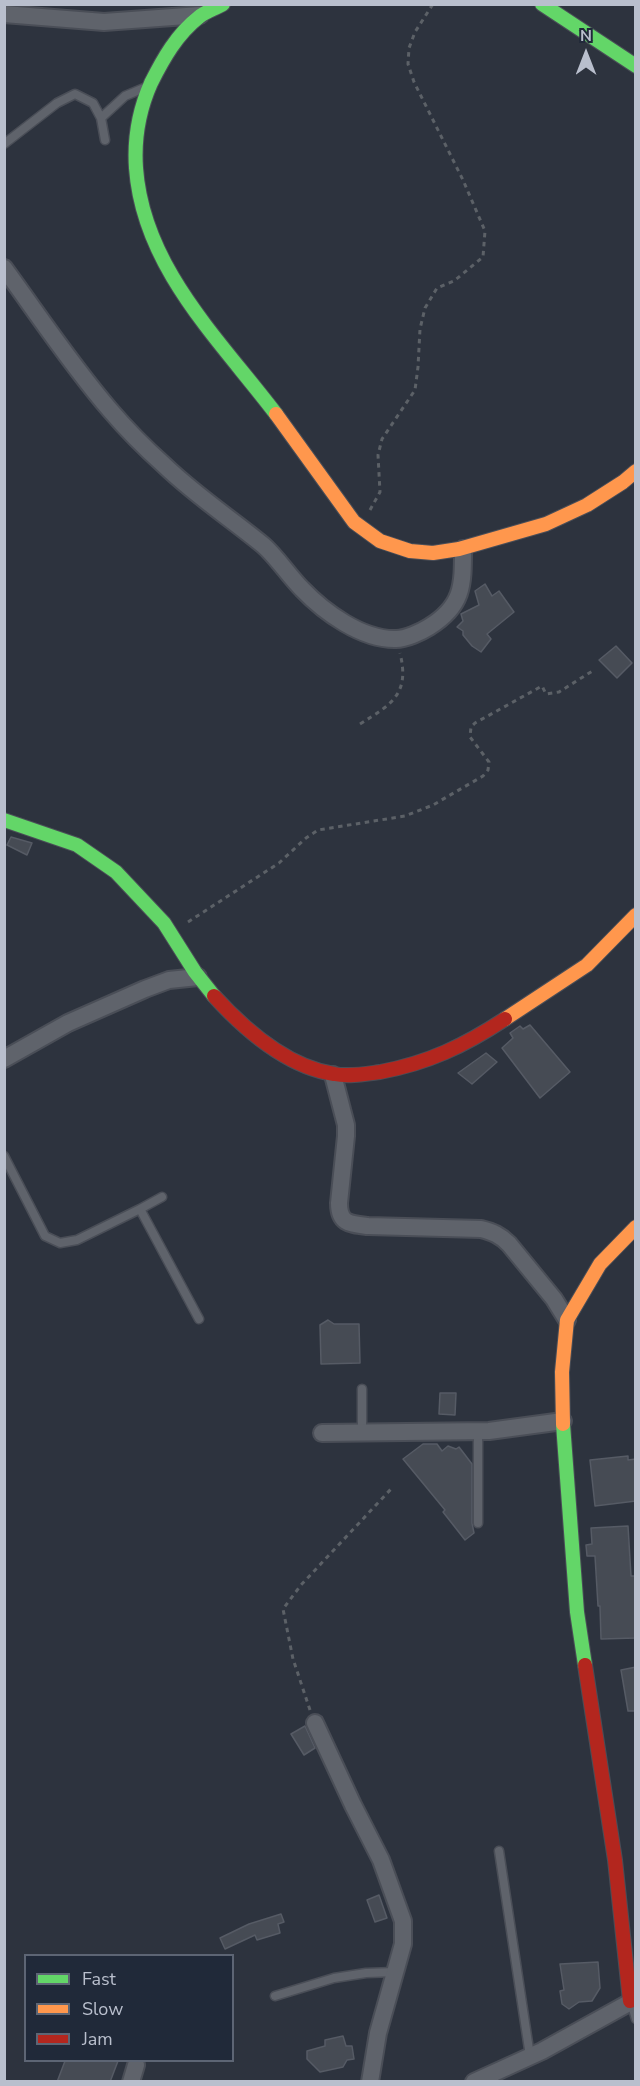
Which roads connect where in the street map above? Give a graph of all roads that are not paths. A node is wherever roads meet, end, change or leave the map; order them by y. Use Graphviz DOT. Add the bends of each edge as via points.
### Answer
graph roads {
  1 [pos="223,4"];
  2 [pos="542,4"];
  3 [pos="4,14"];
  4 [pos="200,15"];
  5 [pos="636,66"];
  6 [pos="150,85"];
  7 [pos="101,118"];
  8 [pos="105,140"];
  9 [pos="4,144"];
  10 [pos="4,268"];
  11 [pos="636,471"];
  12 [pos="463,549"];
  13 [pos="4,820"];
  14 [pos="636,915"];
  15 [pos="198,977"];
  16 [pos="4,1059"];
  17 [pos="333,1075"];
  18 [pos="4,1156"];
  19 [pos="162,1197"];
  20 [pos="140,1209"];
  21 [pos="636,1227"];
  22 [pos="199,1319"];
  23 [pos="567,1320"];
  24 [pos="362,1389"];
  25 [pos="563,1421"];
  26 [pos="478,1431"];
  27 [pos="322,1433"];
  28 [pos="362,1433"];
  29 [pos="478,1523"];
  30 [pos="315,1723"];
  31 [pos="499,1851"];
  32 [pos="396,1972"];
  33 [pos="275,1996"];
  34 [pos="633,2000"];
  35 [pos="636,2019"];
  36 [pos="530,2056"];
  37 [pos="136,2065"];
  38 [pos="131,2082"];
  39 [pos="370,2082"];
  40 [pos="474,2082"];
  1 -- 4 [label="main road"];
  2 -- 5 [label="main road"];
  3 -- 4 [label="street" via="104,22"];
  4 -- 6 [label="main road" via="169,50"];
  6 -- 7 [label="lane" via="124,96"];
  6 -- 12 [label="main road" via="136,126 138,197 150,235 182,292 319,477 369,537 403,550 433,553"];
  7 -- 8 [label="lane"];
  7 -- 9 [label="lane" via="93,103 75,94 57,102"];
  10 -- 12 [label="street" via="110,410 165,467 265,547 304,591 350,628 396,639 443,618 456,604"];
  11 -- 12 [label="main road" via="599,499 558,520"];
  13 -- 15 [label="main road" via="79,845 93,854 137,892 172,933"];
  14 -- 17 [label="main road" via="597,957 573,976 446,1054 382,1071"];
  15 -- 16 [label="street" via="145,988 68,1023"];
  15 -- 17 [label="main road" via="268,1045 293,1060"];
  17 -- 23 [label="street" via="346,1125 339,1203 342,1218 355,1225 492,1231 509,1244"];
  18 -- 20 [label="lane" via="45,1236 60,1243 76,1240"];
  19 -- 20 [label="lane"];
  20 -- 22 [label="lane"];
  21 -- 23 [label="main road" via="600,1264"];
  23 -- 25 [label="main road"];
  24 -- 28 [label="lane"];
  25 -- 26 [label="street"];
  25 -- 34 [label="main road" via="577,1612"];
  26 -- 28 [label="street"];
  26 -- 29 [label="lane"];
  27 -- 28 [label="street"];
  30 -- 32 [label="street" via="395,1897 404,1931"];
  31 -- 36 [label="lane"];
  32 -- 33 [label="lane" via="334,1978"];
  32 -- 39 [label="street" via="378,2033"];
  34 -- 35 [label="lane"];
  34 -- 36 [label="street"];
  36 -- 40 [label="street"];
  37 -- 38 [label="street"];
}
